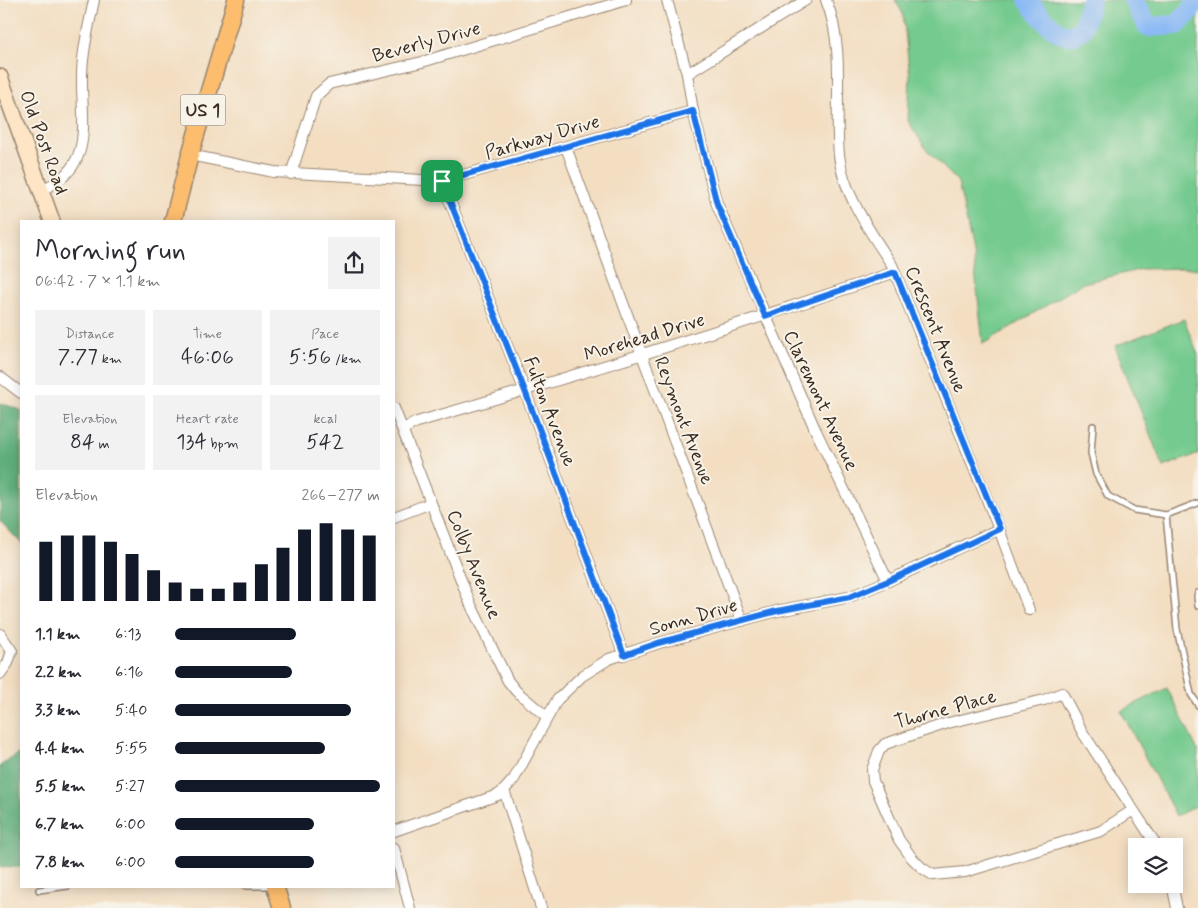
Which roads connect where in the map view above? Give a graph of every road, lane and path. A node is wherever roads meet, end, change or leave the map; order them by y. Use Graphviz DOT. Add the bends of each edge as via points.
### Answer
graph roads {
  1 [pos="94,0"];
  2 [pos="236,0"];
  3 [pos="626,0"];
  4 [pos="667,0"];
  5 [pos="806,0"];
  6 [pos="826,0"];
  7 [pos="687,74"];
  8 [pos="0,77"];
  9 [pos="693,111"];
  10 [pos="566,147"];
  11 [pos="190,155"];
  12 [pos="291,174"];
  13 [pos="442,181"];
  14 [pos="41,190"];
  15 [pos="52,220"];
  16 [pos="173,220"];
  17 [pos="895,272"];
  18 [pos="765,316"];
  19 [pos="642,356"];
  20 [pos="0,377"];
  21 [pos="525,391"];
  22 [pos="20,392"];
  23 [pos="395,411"];
  24 [pos="1093,426"];
  25 [pos="402,429"];
  26 [pos="431,503"];
  27 [pos="1198,503"];
  28 [pos="1166,515"];
  29 [pos="395,517"];
  30 [pos="1000,529"];
  31 [pos="888,581"];
  32 [pos="1198,593"];
  33 [pos="1198,606"];
  34 [pos="1029,610"];
  35 [pos="742,621"];
  36 [pos="0,634"];
  37 [pos="624,655"];
  38 [pos="0,674"];
  39 [pos="1198,706"];
  40 [pos="548,717"];
  41 [pos="504,790"];
  42 [pos="1133,810"];
  43 [pos="395,831"];
  44 [pos="1152,838"];
  45 [pos="395,852"];
  46 [pos="54,888"];
  47 [pos="277,888"];
  48 [pos="39,890"];
  49 [pos="1174,893"];
  50 [pos="282,908"];
  51 [pos="410,908"];
  52 [pos="541,908"];
  53 [pos="1176,908"];
  1 -- 14 [label="street" via="82,68 83,139 73,166 54,184"];
  2 -- 11 [label="main road, US 1"];
  3 -- 12 [label="street, Beverly Drive" via="422,62 329,84 316,96"];
  4 -- 7 [label="street, Claremont Avenue"];
  5 -- 7 [label="street"];
  6 -- 17 [label="street, Crescent Avenue" via="838,57 839,156 846,184"];
  7 -- 9 [label="street, Claremont Avenue"];
  8 -- 14 [label="street, Old Post Road"];
  9 -- 10 [label="street, Parkway Drive"];
  9 -- 18 [label="street, Claremont Avenue" via="717,204"];
  10 -- 13 [label="street, Parkway Drive"];
  10 -- 19 [label="street, Reymont Avenue"];
  11 -- 12 [label="street, Parkway Drive"];
  11 -- 16 [label="main road, US 1"];
  12 -- 13 [label="street, Parkway Drive"];
  13 -- 21 [label="street, Fulton Avenue"];
  14 -- 15 [label="street, Old Post Road"];
  17 -- 18 [label="street, Morehead Drive"];
  17 -- 30 [label="street, Crescent Avenue"];
  18 -- 19 [label="street, Morehead Drive"];
  18 -- 31 [label="street, Claremont Avenue"];
  19 -- 21 [label="street, Morehead Drive"];
  19 -- 35 [label="street, Reymont Avenue"];
  20 -- 22 [label="street"];
  21 -- 25 [label="street, Morehead Drive"];
  21 -- 37 [label="street, Fulton Avenue"];
  23 -- 25 [label="street, Colby Avenue"];
  24 -- 28 [label="lane" via="1091,452 1096,474 1108,496 1134,510"];
  25 -- 26 [label="street, Colby Avenue"];
  26 -- 29 [label="street"];
  26 -- 40 [label="street, Colby Avenue" via="470,604 508,681"];
  27 -- 28 [label="lane"];
  28 -- 39 [label="lane" via="1177,629 1191,694"];
  30 -- 31 [label="street, Sonn Drive"];
  30 -- 34 [label="street, Crescent Avenue"];
  31 -- 35 [label="street, Sonn Drive" via="850,597"];
  32 -- 33 [label="lane"];
  35 -- 37 [label="street, Sonn Drive"];
  36 -- 38 [label="street" via="12,651"];
  37 -- 40 [label="street, Sonn Drive" via="609,659 582,676 557,700"];
  40 -- 41 [label="street, Sonn Drive" via="514,779"];
  41 -- 43 [label="street, Sonn Drive"];
  41 -- 52 [label="street"];
  42 -- 42 [label="street, Thorne Place" via="1100,832 965,872 934,875 912,858 900,840 873,782 872,770 885,744 948,723 1062,693 1083,733"];
  42 -- 44 [label="street, Thorne Place"];
  45 -- 51 [label="street"];
  46 -- 48 [label="lane"];
  47 -- 50 [label="main road"];
  49 -- 53 [label="street"];
}
